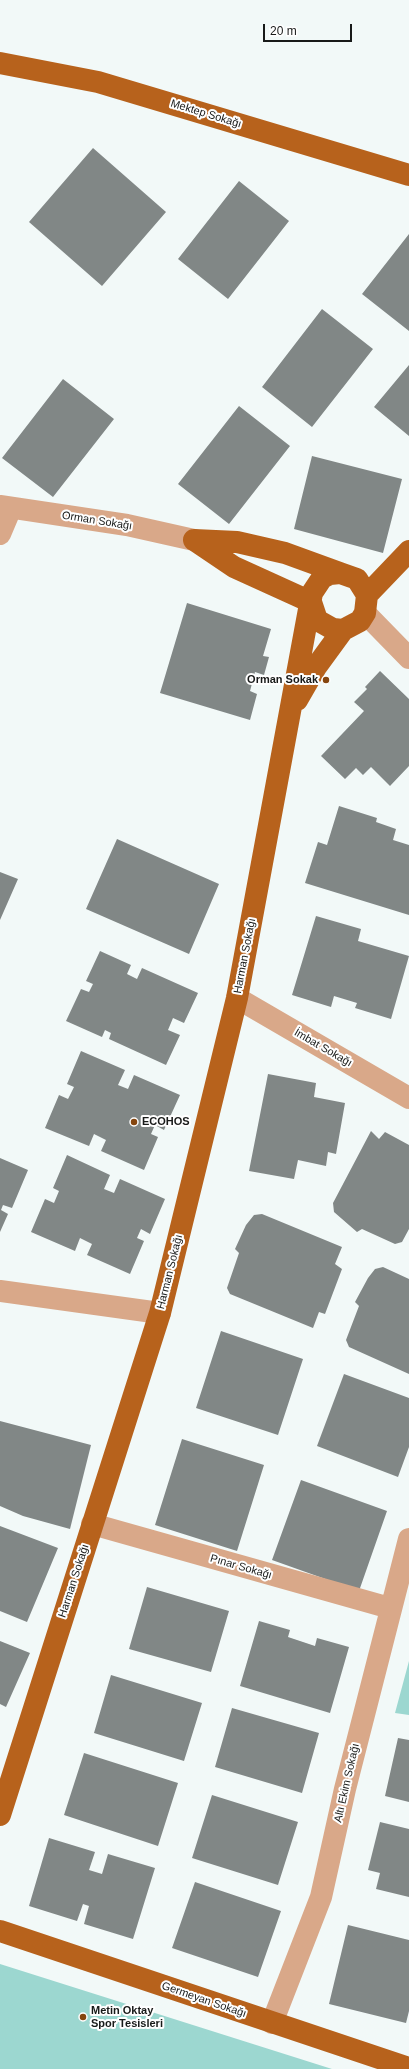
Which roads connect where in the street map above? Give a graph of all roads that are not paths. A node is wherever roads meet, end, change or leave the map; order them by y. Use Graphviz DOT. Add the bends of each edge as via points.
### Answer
graph roads {
  1 [pos="0,63"];
  2 [pos="409,175"];
  3 [pos="6,507"];
  4 [pos="0,534"];
  5 [pos="194,540"];
  6 [pos="409,551"];
  7 [pos="340,573"];
  8 [pos="311,602"];
  9 [pos="366,604"];
  10 [pos="343,630"];
  11 [pos="409,658"];
  12 [pos="288,715"];
  13 [pos="237,998"];
  14 [pos="409,1098"];
  15 [pos="0,1291"];
  16 [pos="160,1313"];
  17 [pos="92,1524"];
  18 [pos="409,1539"];
  19 [pos="390,1608"];
  20 [pos="0,1815"];
  21 [pos="0,1931"];
  22 [pos="272,2023"];
  23 [pos="409,2068"];
  1 -- 2 [label="main road, Mektep Sokağı" via="98,82"];
  3 -- 4 [label="street"];
  3 -- 5 [label="street, Orman Sokağı" via="127,525"];
  5 -- 7 [label="main road" via="244,544 285,553"];
  5 -- 8 [label="main road" via="234,567"];
  6 -- 9 [label="main road"];
  7 -- 8 [label="main road" via="322,578 312,593"];
  7 -- 9 [label="main road" via="357,579"];
  8 -- 10 [label="main road" via="317,620 333,629"];
  8 -- 12 [label="main road, Harman Sokağı"];
  9 -- 10 [label="main road" via="360,621"];
  9 -- 11 [label="street"];
  10 -- 12 [label="main road" via="316,667"];
  12 -- 13 [label="main road, Harman Sokağı"];
  13 -- 14 [label="street, İmbat Sokağı"];
  13 -- 16 [label="main road, Harman Sokağı"];
  15 -- 16 [label="street"];
  16 -- 17 [label="main road, Harman Sokağı"];
  17 -- 19 [label="street, Pınar Sokağı"];
  17 -- 20 [label="main road, Harman Sokağı"];
  18 -- 19 [label="street, Altı Ekim Sokağı"];
  19 -- 22 [label="street, Altı Ekim Sokağı" via="321,1897"];
  21 -- 22 [label="main road, Germeyan Sokağı"];
  22 -- 23 [label="main road, Germeyan Sokağı"];
}
